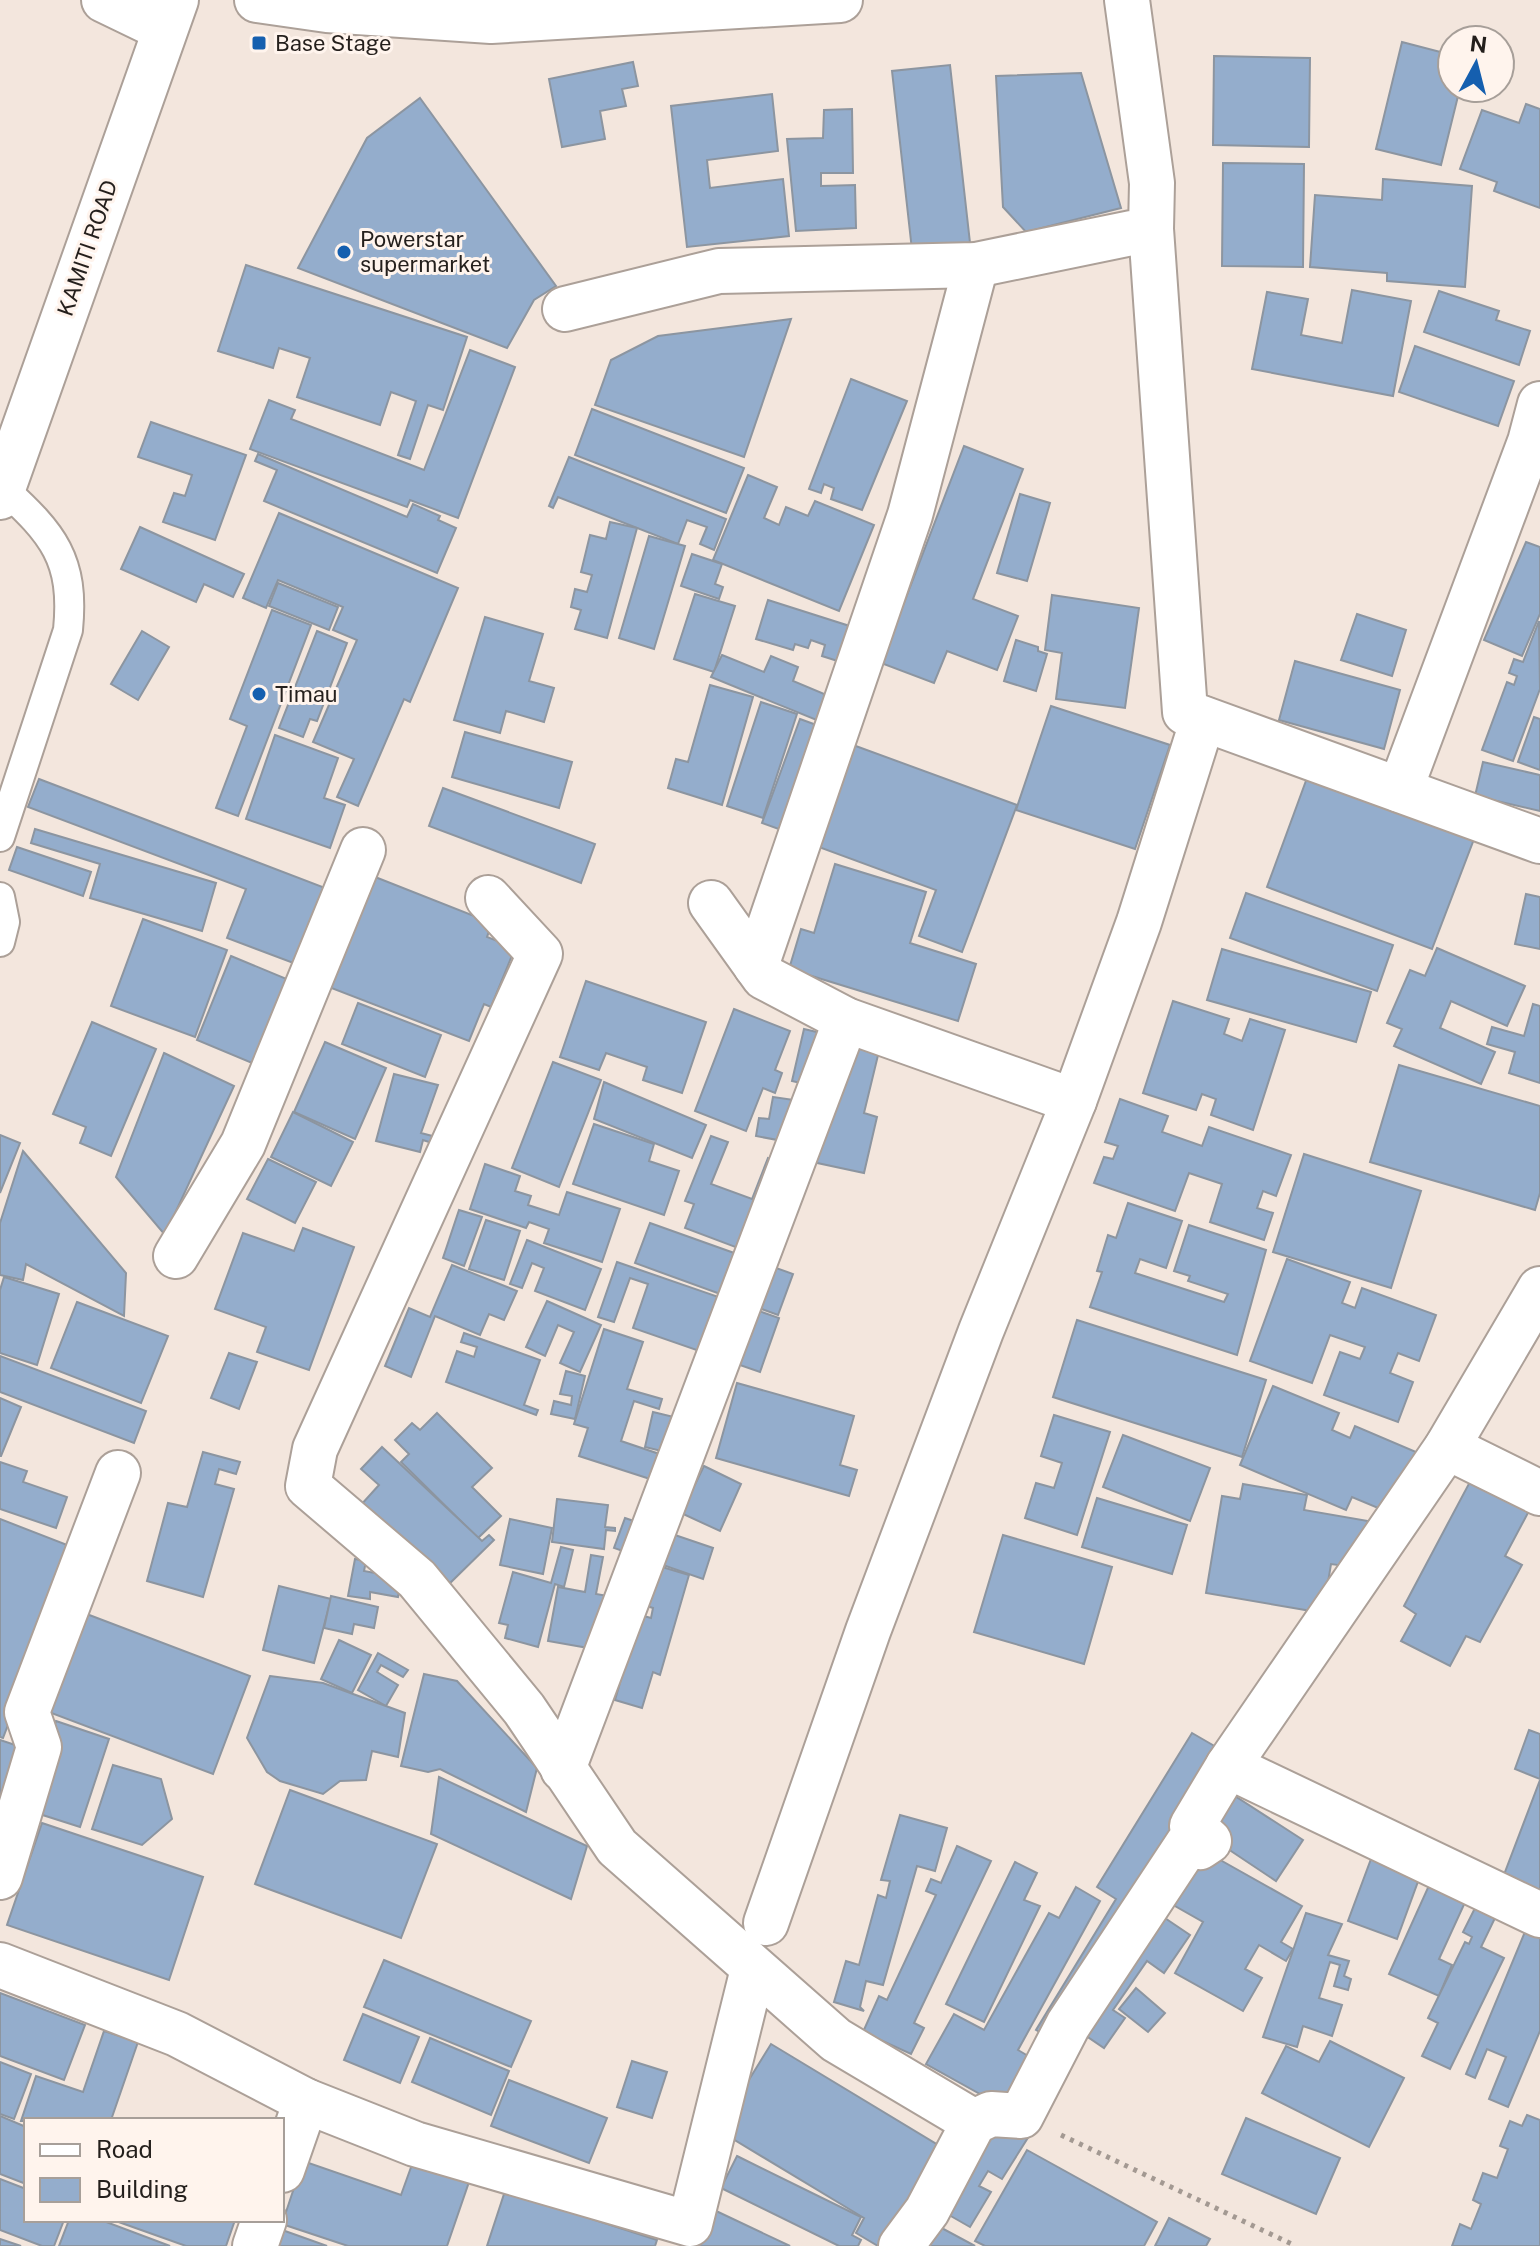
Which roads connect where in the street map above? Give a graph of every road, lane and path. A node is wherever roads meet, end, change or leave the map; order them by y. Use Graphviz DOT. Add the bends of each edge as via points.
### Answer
graph roads {
  1 [pos="104,0"];
  2 [pos="257,0"];
  3 [pos="840,0"];
  4 [pos="1127,0"];
  5 [pos="642,7"];
  6 [pos="170,14"];
  7 [pos="1151,229"];
  8 [pos="976,265"];
  9 [pos="565,309"];
  10 [pos="1540,404"];
  11 [pos="1,490"];
  12 [pos="1203,719"];
  13 [pos="1400,790"];
  14 [pos="0,837"];
  15 [pos="1540,841"];
  16 [pos="363,850"];
  17 [pos="0,897"];
  18 [pos="488,898"];
  19 [pos="711,903"];
  20 [pos="0,942"];
  21 [pos="756,966"];
  22 [pos="846,1020"];
  23 [pos="1074,1101"];
  24 [pos="176,1256"];
  25 [pos="1540,1289"];
  26 [pos="1447,1447"];
  27 [pos="118,1473"];
  28 [pos="1540,1493"];
  29 [pos="1228,1766"];
  30 [pos="563,1769"];
  31 [pos="0,1877"];
  32 [pos="1540,1915"];
  33 [pos="766,1923"];
  34 [pos="0,1965"];
  35 [pos="753,1969"];
  36 [pos="306,2101"];
  37 [pos="1021,2116"];
  38 [pos="974,2122"];
  39 [pos="284,2164"];
  40 [pos="263,2222"];
  41 [pos="255,2246"];
  42 [pos="901,2246"];
  43 [pos="1296,2246"];
  1 -- 6 [label="street"];
  2 -- 5 [label="street" via="491,21"];
  3 -- 5 [label="street"];
  4 -- 7 [label="street" via="1152,183"];
  6 -- 11 [label="street, KAMITI ROAD"];
  7 -- 8 [label="street"];
  7 -- 12 [label="street" via="1185,712"];
  8 -- 9 [label="street" via="719,271"];
  8 -- 21 [label="street" via="910,515"];
  10 -- 13 [label="street"];
  11 -- 14 [label="lane" via="54,539 67,567 71,598 68,630"];
  12 -- 13 [label="street"];
  12 -- 23 [label="street" via="1139,922"];
  13 -- 15 [label="street"];
  16 -- 24 [label="street" via="243,1144"];
  17 -- 20 [label="lane" via="5,922"];
  18 -- 30 [label="street" via="540,954 315,1449 308,1486 417,1579 524,1709"];
  19 -- 21 [label="street"];
  21 -- 22 [label="street" via="764,977"];
  22 -- 23 [label="street"];
  22 -- 30 [label="street"];
  23 -- 33 [label="street" via="873,1616"];
  25 -- 26 [label="street"];
  26 -- 28 [label="street"];
  26 -- 29 [label="street"];
  27 -- 31 [label="street" via="27,1712 39,1747"];
  29 -- 32 [label="street"];
  29 -- 37 [label="street" via="1192,1826 1209,1841 1200,1847 1189,1842 1165,1874 1068,2025"];
  30 -- 35 [label="street" via="617,1847"];
  34 -- 36 [label="street" via="177,2034"];
  35 -- 36 [label="street" via="690,2224 415,2144"];
  35 -- 38 [label="street" via="836,2040"];
  36 -- 39 [label="street"];
  37 -- 38 [label="street" via="991,2114"];
  37 -- 43 [label="path"];
  38 -- 42 [label="street" via="927,2211"];
  40 -- 41 [label="street"];
}
